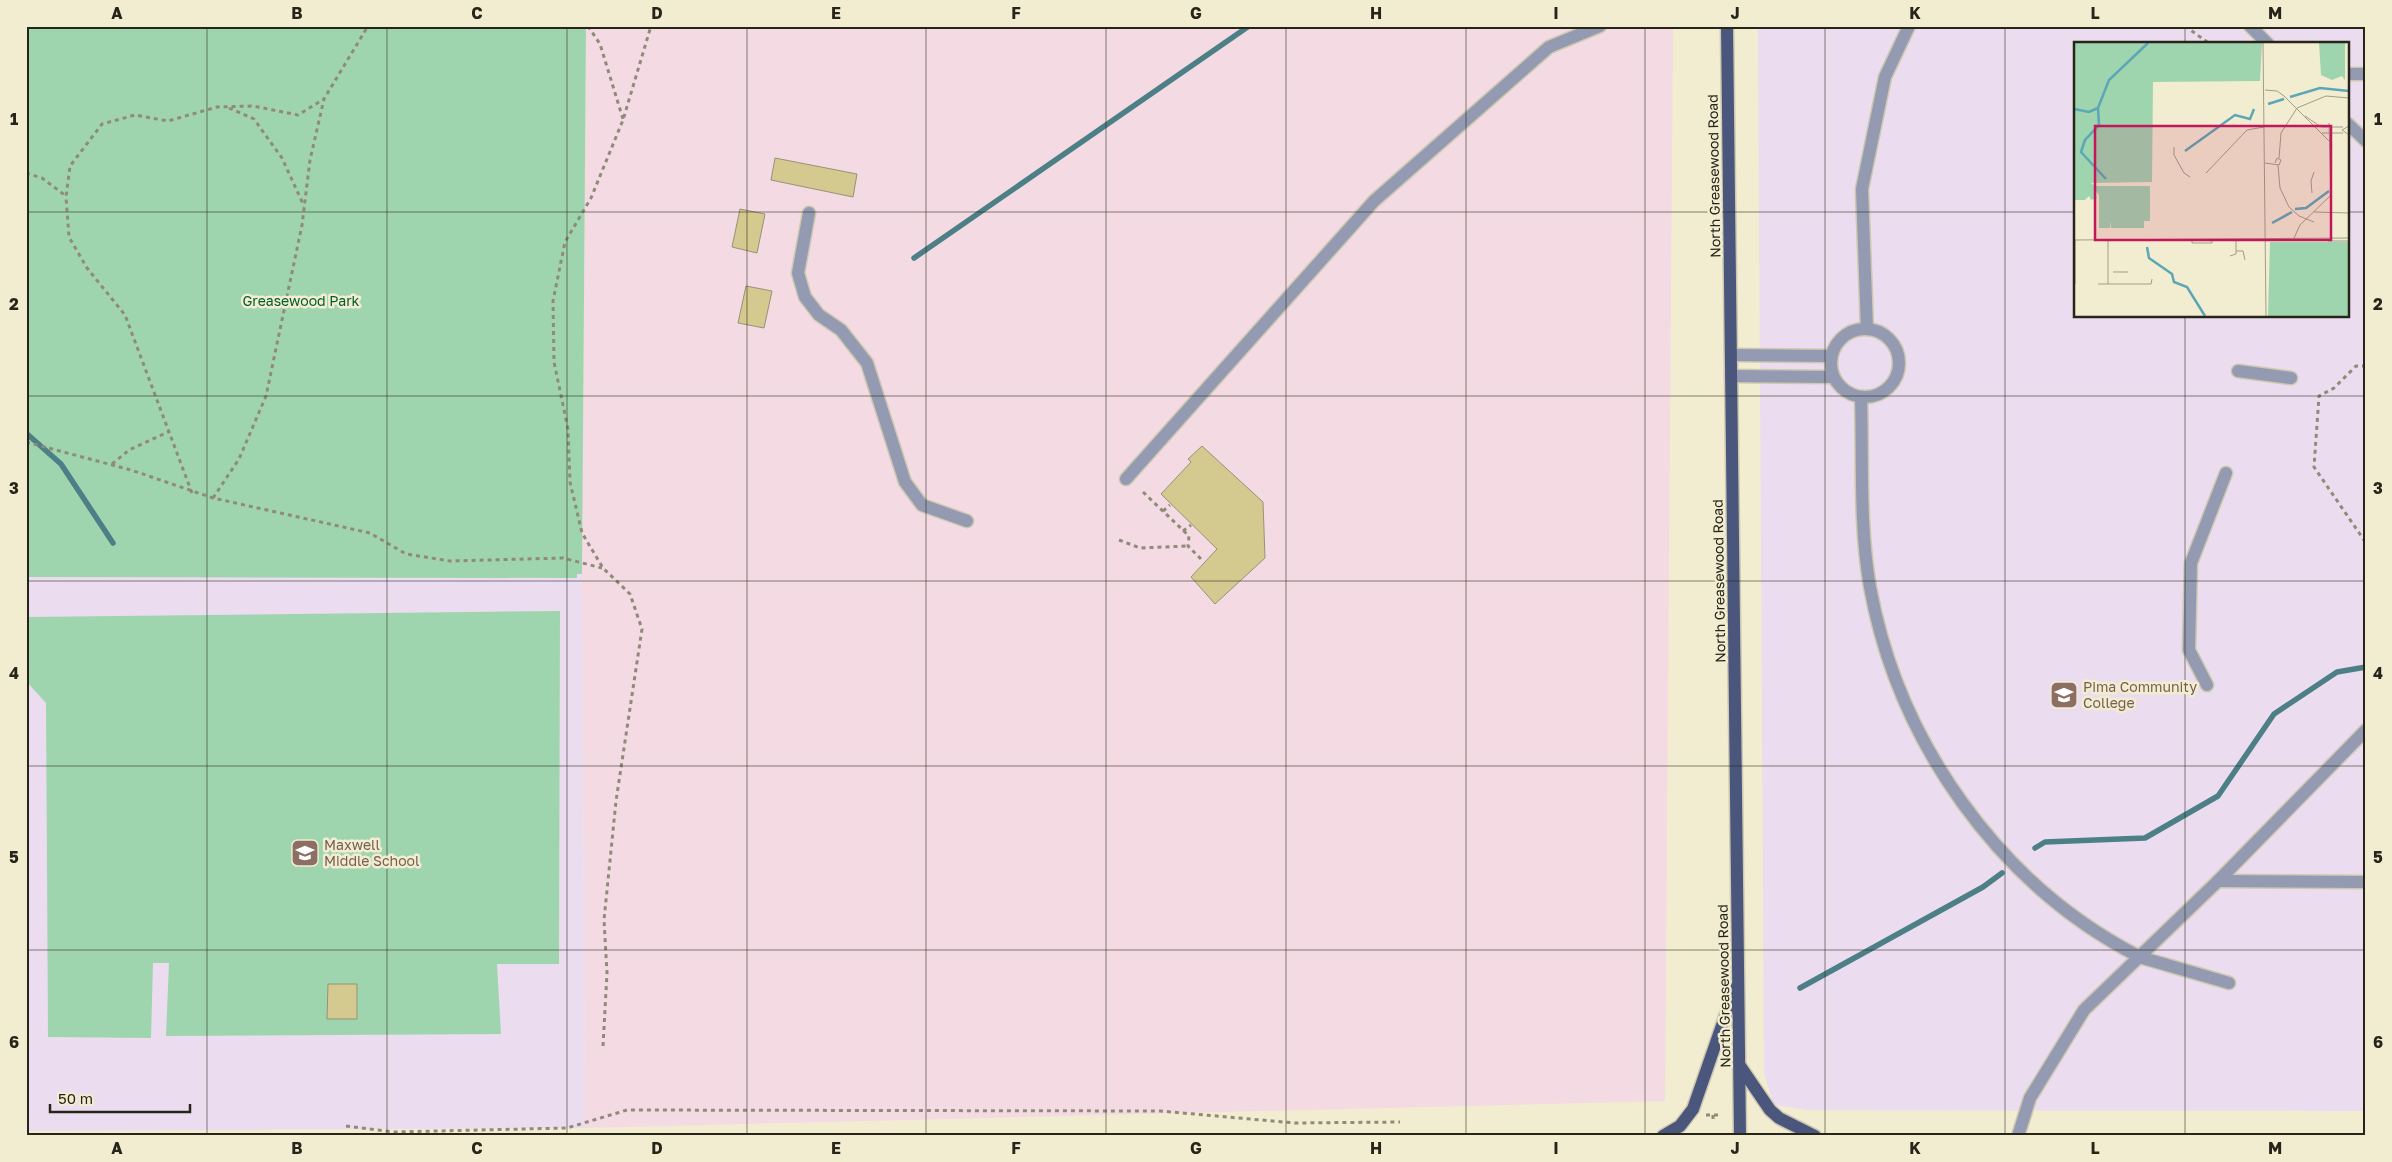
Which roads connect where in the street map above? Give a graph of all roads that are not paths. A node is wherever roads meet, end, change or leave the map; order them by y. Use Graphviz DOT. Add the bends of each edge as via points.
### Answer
graph roads {
  1 [pos="1600,26"];
  2 [pos="1727,26"];
  3 [pos="1909,26"];
  4 [pos="2255,28"];
  5 [pos="2266,42"];
  6 [pos="2350,74"];
  7 [pos="2366,74"];
  8 [pos="2350,126"];
  9 [pos="2366,141"];
  10 [pos="809,213"];
  11 [pos="1867,329"];
  12 [pos="1731,355"];
  13 [pos="1831,356"];
  14 [pos="2238,371"];
  15 [pos="1731,376"];
  16 [pos="1833,377"];
  17 [pos="2291,378"];
  18 [pos="1861,398"];
  19 [pos="2226,473"];
  20 [pos="1126,479"];
  21 [pos="967,521"];
  22 [pos="2207,685"];
  23 [pos="2366,730"];
  24 [pos="2218,881"];
  25 [pos="2366,882"];
  26 [pos="2139,957"];
  27 [pos="1739,978"];
  28 [pos="2229,983"];
  29 [pos="1740,1066"];
  30 [pos="1663,1136"];
  31 [pos="1740,1136"];
  32 [pos="1815,1136"];
  33 [pos="2018,1136"];
  1 -- 20 [label="lane" via="1549,47 1374,201"];
  2 -- 12 [label="main road, North Greasewood Road"];
  3 -- 11 [label="lane" via="1885,78 1862,189"];
  4 -- 5 [label="lane"];
  6 -- 7 [label="lane"];
  8 -- 9 [label="lane"];
  10 -- 21 [label="lane" via="798,273 805,297 819,315 841,330 867,363 904,482 922,505"];
  11 -- 13 [label="lane" via="1853,331 1840,339"];
  11 -- 18 [label="lane" via="1883,334 1894,345 1899,366 1897,376 1887,389 1872,397"];
  12 -- 13 [label="lane"];
  12 -- 15 [label="main road, North Greasewood Road"];
  13 -- 16 [label="lane"];
  14 -- 17 [label="lane"];
  15 -- 16 [label="lane"];
  15 -- 27 [label="main road, North Greasewood Road"];
  16 -- 18 [label="lane" via="1844,391"];
  18 -- 26 [label="lane" via="1864,538 1870,587 1898,687 1921,736 1976,823 2017,866 2071,914"];
  19 -- 22 [label="lane" via="2191,563 2189,650"];
  23 -- 24 [label="lane"];
  24 -- 25 [label="lane"];
  24 -- 26 [label="lane"];
  26 -- 28 [label="lane"];
  26 -- 33 [label="lane" via="2084,1010 2030,1098"];
  27 -- 29 [label="main road, North Greasewood Road"];
  27 -- 30 [label="main road" via="1693,1109 1680,1126"];
  29 -- 31 [label="main road, North Greasewood Road"];
  29 -- 32 [label="main road" via="1778,1118"];
}
